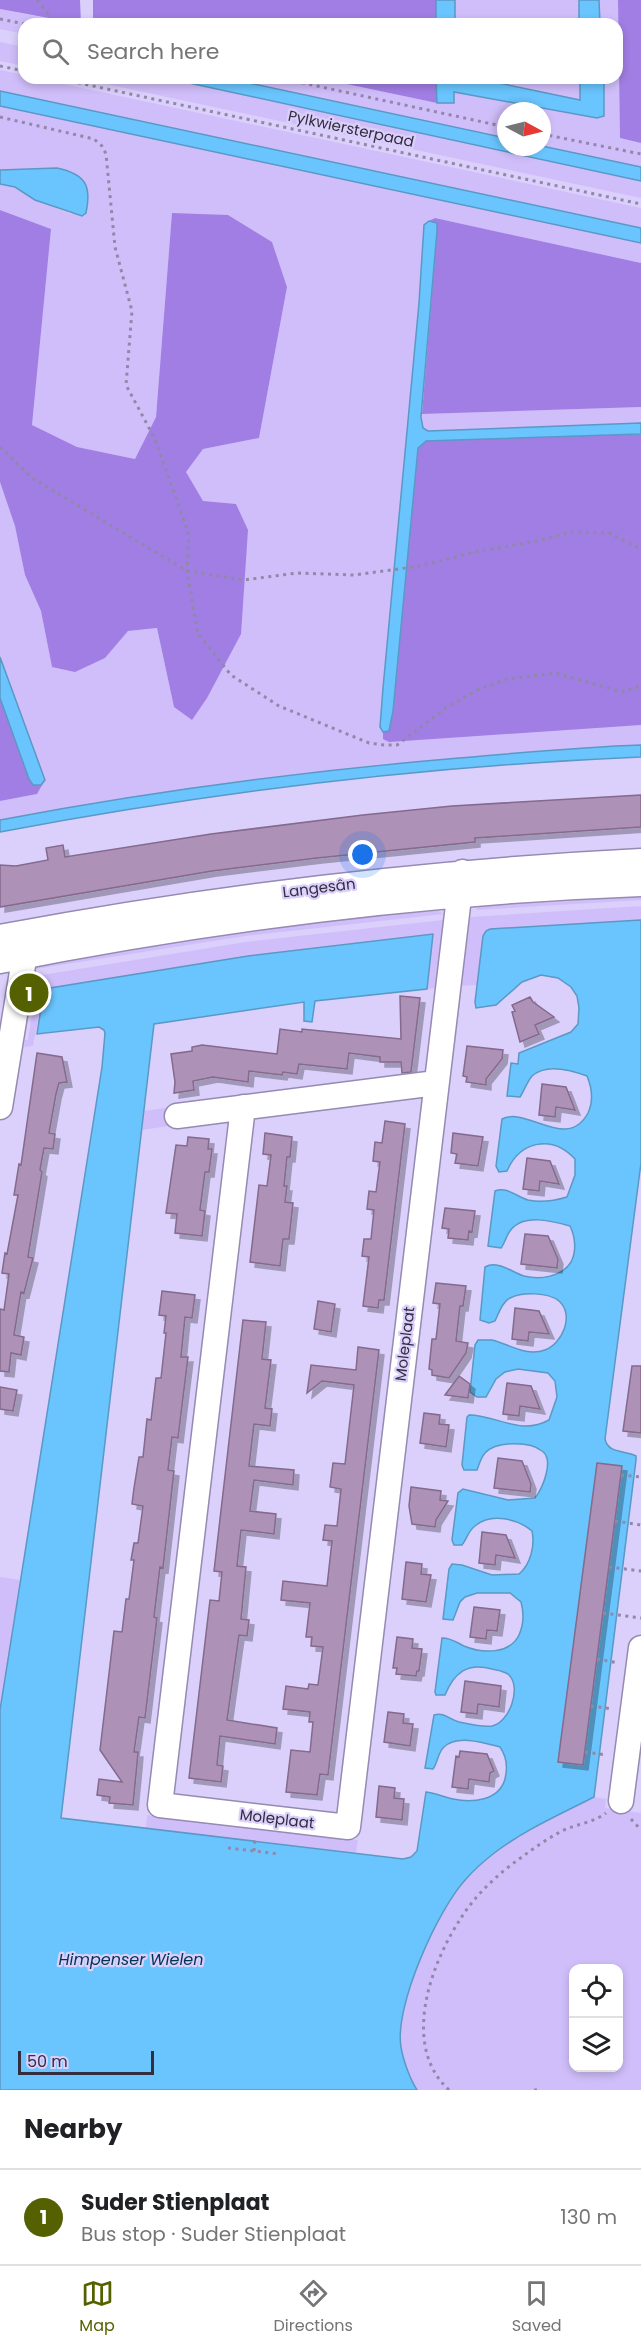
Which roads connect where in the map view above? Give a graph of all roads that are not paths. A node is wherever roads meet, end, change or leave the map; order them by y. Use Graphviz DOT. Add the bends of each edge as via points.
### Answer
graph roads {
  1 [pos="641,861"];
  2 [pos="462,872"];
  3 [pos="641,884"];
  4 [pos="459,896"];
  5 [pos="29,932"];
  6 [pos="0,937"];
  7 [pos="25,956"];
  8 [pos="0,960"];
  9 [pos="436,1083"];
  10 [pos="0,1107"];
  11 [pos="243,1107"];
  12 [pos="177,1116"];
  13 [pos="641,1648"];
  14 [pos="621,1801"];
  1 -- 2 [label="street, Langesân"];
  2 -- 4 [label="street, Moleplaat"];
  2 -- 5 [label="street, Langesân" via="269,893"];
  3 -- 4 [label="street, Langesân"];
  4 -- 7 [label="street, Langesân" via="227,922"];
  4 -- 9 [label="street, Moleplaat"];
  5 -- 6 [label="street, Langesân"];
  5 -- 7 [label="street"];
  7 -- 8 [label="street, Langesân"];
  7 -- 10 [label="street"];
  9 -- 11 [label="street"];
  9 -- 11 [label="street, Moleplaat" via="348,1827 160,1805"];
  11 -- 12 [label="street"];
  13 -- 14 [label="street"];
}
